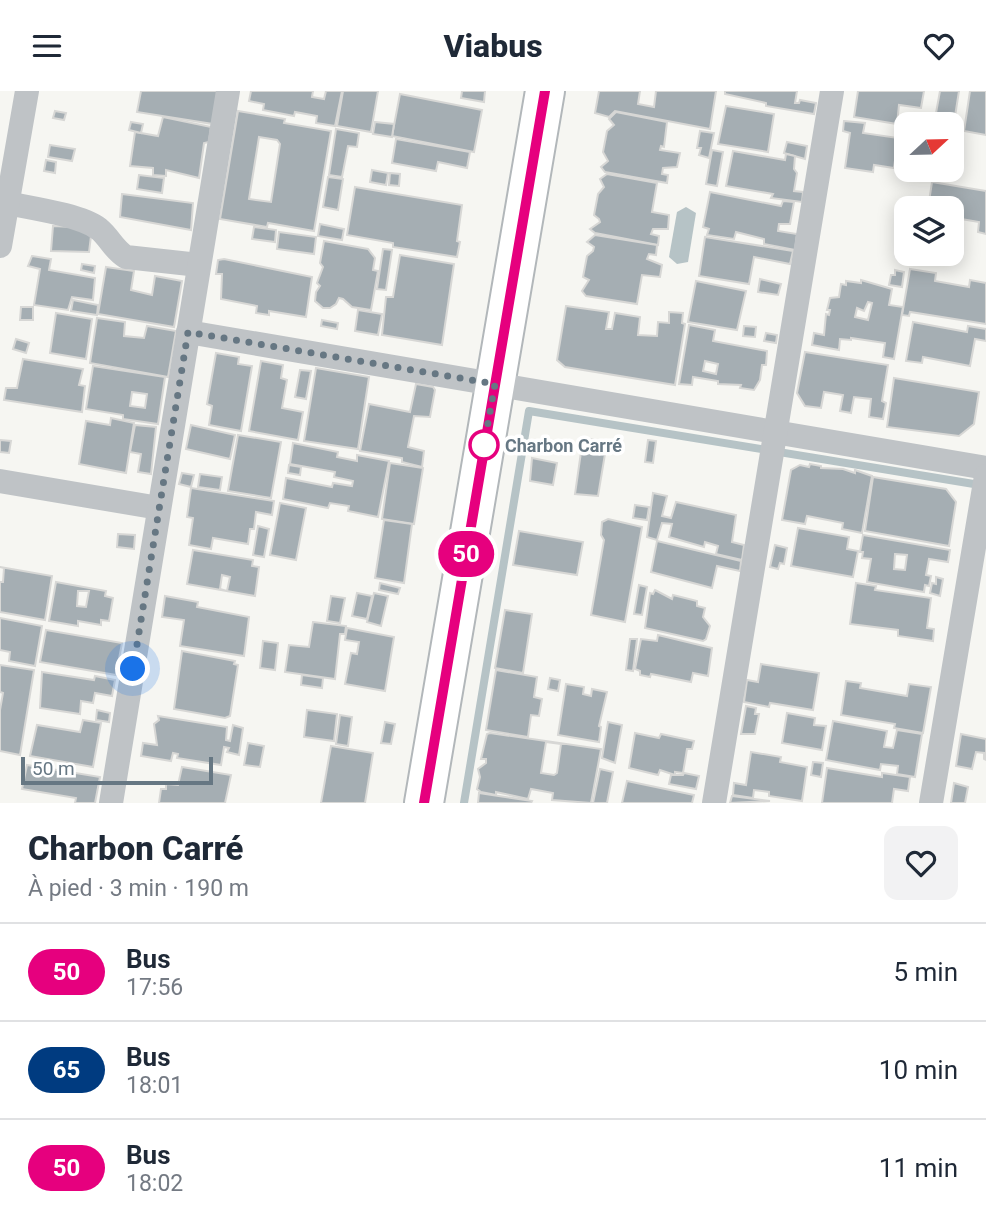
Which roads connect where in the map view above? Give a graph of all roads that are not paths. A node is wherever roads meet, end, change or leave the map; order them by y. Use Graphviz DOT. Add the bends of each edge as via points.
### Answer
graph roads {
  1 [pos="27,91"];
  2 [pos="228,91"];
  3 [pos="545,91"];
  4 [pos="832,91"];
  5 [pos="8,202"];
  6 [pos="0,246"];
  7 [pos="199,265"];
  8 [pos="188,332"];
  9 [pos="495,384"];
  10 [pos="776,432"];
  11 [pos="986,468"];
  12 [pos="986,476"];
  13 [pos="0,481"];
  14 [pos="159,508"];
  15 [pos="111,803"];
  16 [pos="424,803"];
  17 [pos="714,803"];
  18 [pos="931,803"];
  1 -- 5 [label="street"];
  2 -- 7 [label="street"];
  3 -- 9 [label="main road"];
  4 -- 10 [label="street"];
  5 -- 6 [label="street"];
  5 -- 7 [label="street" via="83,220 100,229 115,251 126,257"];
  7 -- 8 [label="street"];
  8 -- 9 [label="street"];
  8 -- 14 [label="street"];
  9 -- 10 [label="street"];
  9 -- 16 [label="main road"];
  10 -- 11 [label="street"];
  10 -- 17 [label="street"];
  12 -- 18 [label="street"];
  13 -- 14 [label="street"];
  14 -- 15 [label="street"];
}
